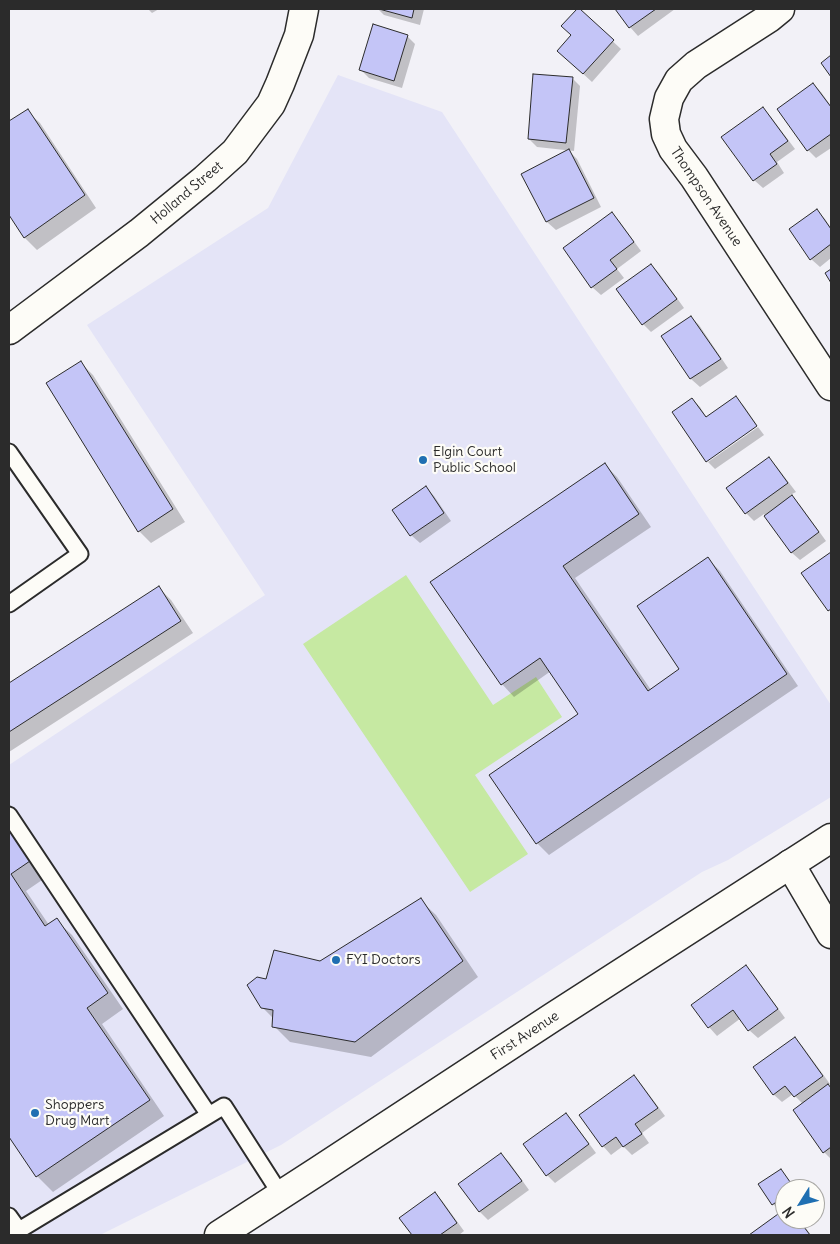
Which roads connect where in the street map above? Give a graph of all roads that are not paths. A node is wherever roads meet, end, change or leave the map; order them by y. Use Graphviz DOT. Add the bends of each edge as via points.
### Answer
graph roads {
  1 [pos="304,9"];
  2 [pos="780,9"];
  3 [pos="9,330"];
  4 [pos="831,386"];
  5 [pos="9,452"];
  6 [pos="9,604"];
  7 [pos="9,815"];
  8 [pos="831,838"];
  9 [pos="790,864"];
  10 [pos="831,934"];
  11 [pos="209,1115"];
  12 [pos="281,1195"];
  13 [pos="9,1216"];
  14 [pos="15,1233"];
  15 [pos="219,1235"];
  1 -- 3 [label="street, Holland Street" via="299,35 271,104 235,152 139,233"];
  2 -- 4 [label="street, Thompson Avenue" via="679,80 669,98 664,119 666,134"];
  5 -- 6 [label="lane" via="80,554"];
  7 -- 11 [label="lane"];
  8 -- 9 [label="street, First Avenue"];
  9 -- 10 [label="street"];
  9 -- 12 [label="street, First Avenue"];
  11 -- 12 [label="lane" via="224,1106"];
  11 -- 14 [label="lane"];
  12 -- 15 [label="street, First Avenue"];
  13 -- 14 [label="lane"];
}
